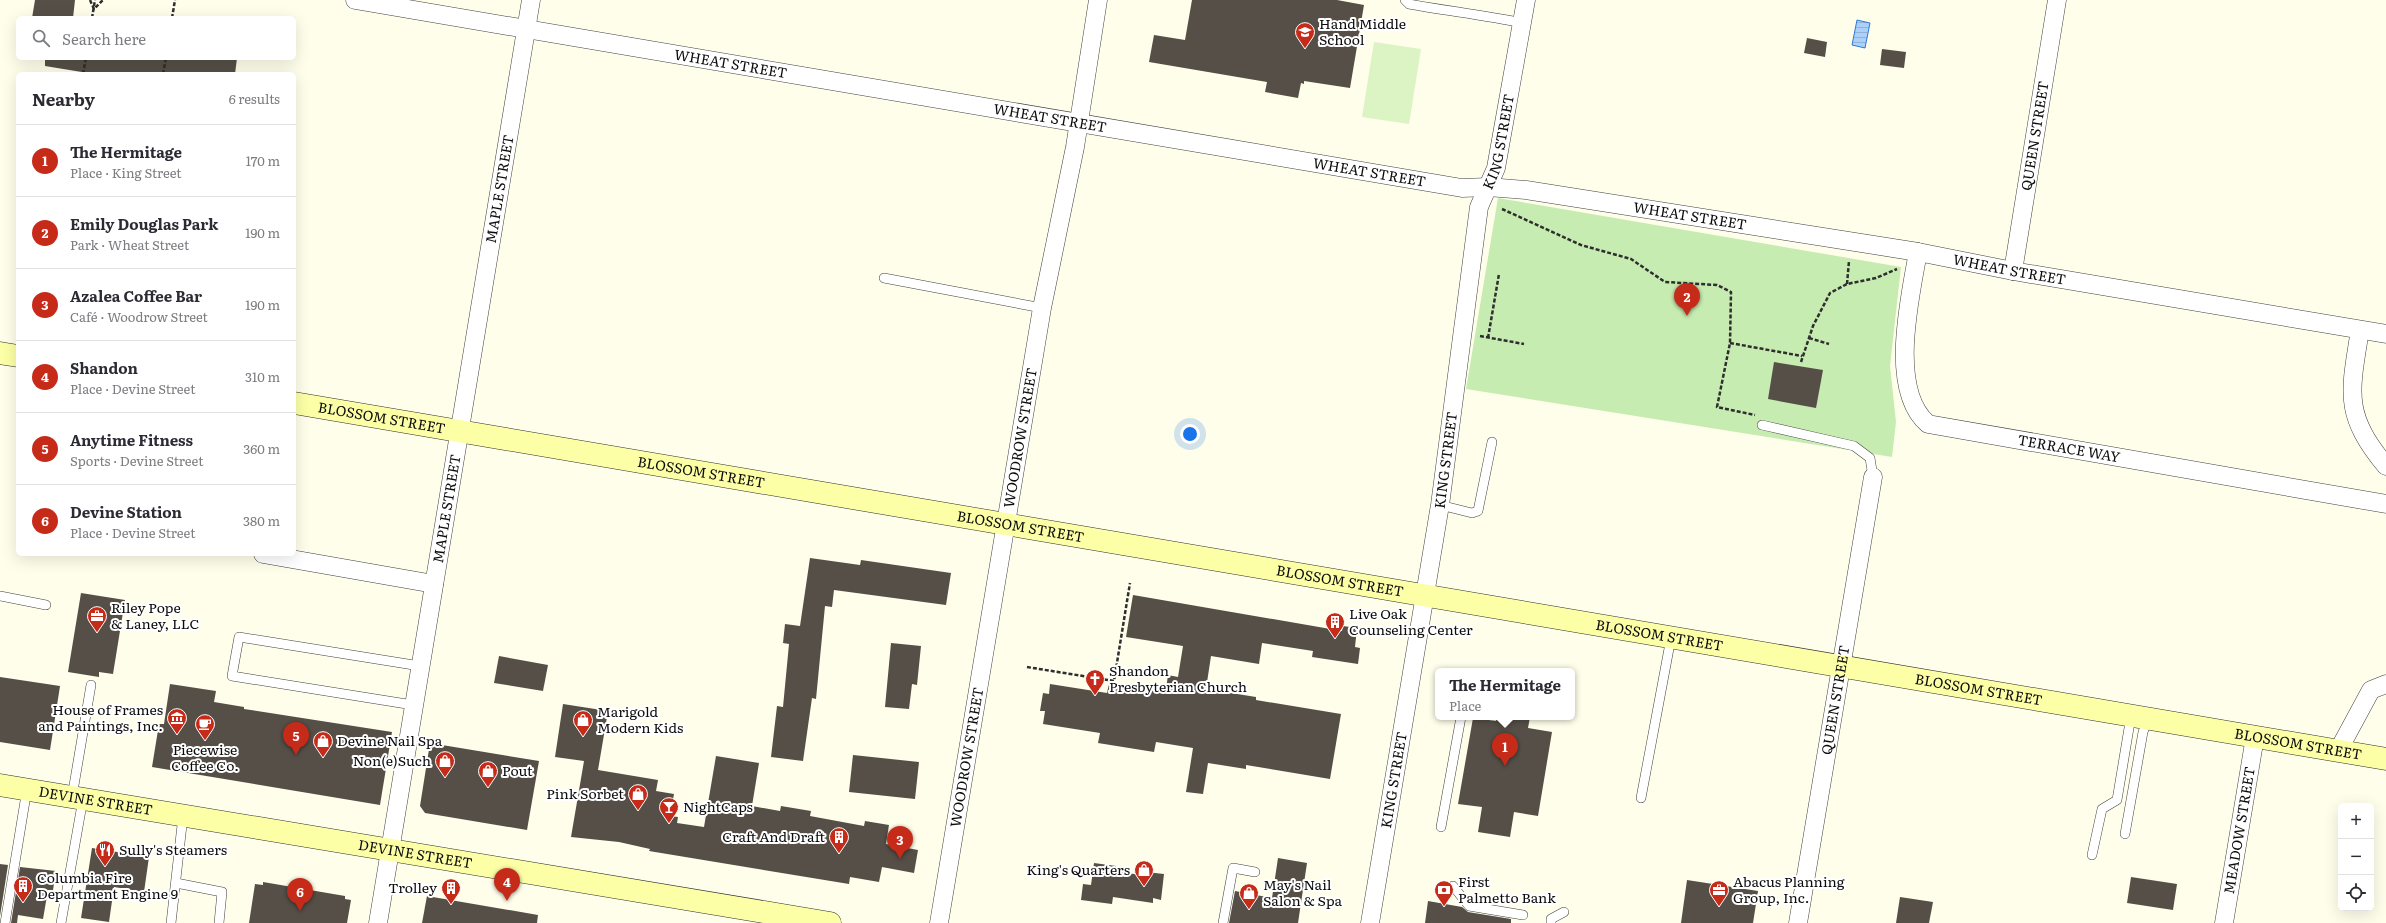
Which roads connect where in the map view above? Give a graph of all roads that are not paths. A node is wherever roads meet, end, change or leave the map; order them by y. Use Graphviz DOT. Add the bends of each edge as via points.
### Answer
graph roads {
  1 [pos="355,0"];
  2 [pos="531,0"];
  3 [pos="1098,0"];
  4 [pos="1405,0"];
  5 [pos="1526,0"];
  6 [pos="2057,0"];
  7 [pos="1522,23"];
  8 [pos="527,29"];
  9 [pos="1080,122"];
  10 [pos="1488,187"];
  11 [pos="1918,252"];
  12 [pos="2013,271"];
  13 [pos="884,278"];
  14 [pos="1042,308"];
  15 [pos="2360,330"];
  16 [pos="2386,334"];
  17 [pos="0,353"];
  18 [pos="16,356"];
  19 [pos="296,403"];
  20 [pos="1761,420"];
  21 [pos="459,431"];
  22 [pos="1492,442"];
  23 [pos="2386,466"];
  24 [pos="1873,477"];
  25 [pos="2383,503"];
  26 [pos="1440,505"];
  27 [pos="1006,524"];
  28 [pos="274,556"];
  29 [pos="434,584"];
  30 [pos="0,596"];
  31 [pos="1425,596"];
  32 [pos="46,605"];
  33 [pos="1671,638"];
  34 [pos="420,666"];
  35 [pos="1841,666"];
  36 [pos="2386,684"];
  37 [pos="91,685"];
  38 [pos="414,705"];
  39 [pos="2139,717"];
  40 [pos="1460,720"];
  41 [pos="2255,737"];
  42 [pos="2338,751"];
  43 [pos="2386,759"];
  44 [pos="0,785"];
  45 [pos="27,789"];
  46 [pos="78,798"];
  47 [pos="1642,798"];
  48 [pos="183,816"];
  49 [pos="1441,827"];
  50 [pos="2125,834"];
  51 [pos="389,850"];
  52 [pos="2092,855"];
  53 [pos="1255,872"];
  54 [pos="176,882"];
  55 [pos="1453,886"];
  56 [pos="1564,912"];
  57 [pos="1523,915"];
  58 [pos="5,923"];
  59 [pos="61,923"];
  60 [pos="171,923"];
  61 [pos="219,923"];
  62 [pos="378,923"];
  63 [pos="830,923"];
  64 [pos="939,923"];
  65 [pos="1223,923"];
  66 [pos="1370,923"];
  67 [pos="1551,923"];
  68 [pos="1798,923"];
  69 [pos="2224,923"];
  1 -- 8 [label="street, WHEAT STREET"];
  2 -- 8 [label="street, MAPLE STREET"];
  3 -- 9 [label="street, WOODROW STREET"];
  4 -- 7 [label="lane" via="1409,4"];
  5 -- 7 [label="street, KING STREET"];
  6 -- 12 [label="street, QUEEN STREET"];
  7 -- 10 [label="street, KING STREET" via="1496,168"];
  8 -- 9 [label="street, WHEAT STREET"];
  8 -- 21 [label="street, MAPLE STREET"];
  9 -- 10 [label="street, WHEAT STREET" via="1462,188"];
  9 -- 14 [label="street, WOODROW STREET"];
  10 -- 11 [label="street, WHEAT STREET" via="1526,190"];
  10 -- 26 [label="street, KING STREET" via="1479,207"];
  11 -- 12 [label="street, WHEAT STREET"];
  11 -- 25 [label="street, TERRACE WAY" via="1906,328 1906,370 1915,410 1928,424"];
  12 -- 15 [label="street, WHEAT STREET"];
  13 -- 14 [label="lane"];
  14 -- 27 [label="street, WOODROW STREET"];
  15 -- 16 [label="street, WHEAT STREET"];
  15 -- 23 [label="street" via="2353,376 2353,407 2361,433"];
  17 -- 18 [label="street"];
  19 -- 21 [label="street, BLOSSOM STREET"];
  20 -- 24 [label="lane" via="1854,446 1870,458"];
  21 -- 27 [label="street, BLOSSOM STREET"];
  21 -- 29 [label="street, MAPLE STREET"];
  22 -- 26 [label="lane" via="1478,511 1472,513"];
  24 -- 35 [label="street, QUEEN STREET"];
  26 -- 31 [label="street, KING STREET"];
  27 -- 31 [label="street, BLOSSOM STREET"];
  27 -- 64 [label="street, WOODROW STREET"];
  28 -- 29 [label="street"];
  29 -- 34 [label="street, MAPLE STREET"];
  30 -- 32 [label="lane"];
  31 -- 33 [label="street, BLOSSOM STREET"];
  31 -- 66 [label="street, KING STREET"];
  33 -- 35 [label="street, BLOSSOM STREET"];
  33 -- 47 [label="lane"];
  34 -- 38 [label="street, MAPLE STREET"];
  34 -- 38 [label="lane" via="239,637 232,676"];
  35 -- 39 [label="street, BLOSSOM STREET"];
  35 -- 68 [label="street, QUEEN STREET"];
  36 -- 42 [label="street" via="2371,690"];
  37 -- 46 [label="lane"];
  38 -- 51 [label="street, MAPLE STREET"];
  39 -- 41 [label="street, BLOSSOM STREET"];
  39 -- 50 [label="lane" via="2143,732"];
  39 -- 52 [label="lane" via="2117,800 2102,809"];
  40 -- 49 [label="lane"];
  41 -- 42 [label="street, BLOSSOM STREET"];
  41 -- 69 [label="street, MEADOW STREET"];
  42 -- 43 [label="street, BLOSSOM STREET"];
  44 -- 45 [label="street, DEVINE STREET"];
  45 -- 46 [label="street, DEVINE STREET"];
  45 -- 58 [label="lane"];
  46 -- 48 [label="street, DEVINE STREET"];
  46 -- 59 [label="lane"];
  48 -- 51 [label="street, DEVINE STREET"];
  48 -- 54 [label="lane"];
  51 -- 62 [label="street, MAPLE STREET"];
  51 -- 63 [label="street, DEVINE STREET"];
  53 -- 65 [label="lane" via="1233,868"];
  54 -- 60 [label="lane"];
  54 -- 61 [label="lane" via="222,892"];
  55 -- 57 [label="lane" via="1469,906"];
  56 -- 67 [label="lane" via="1552,919"];
}
